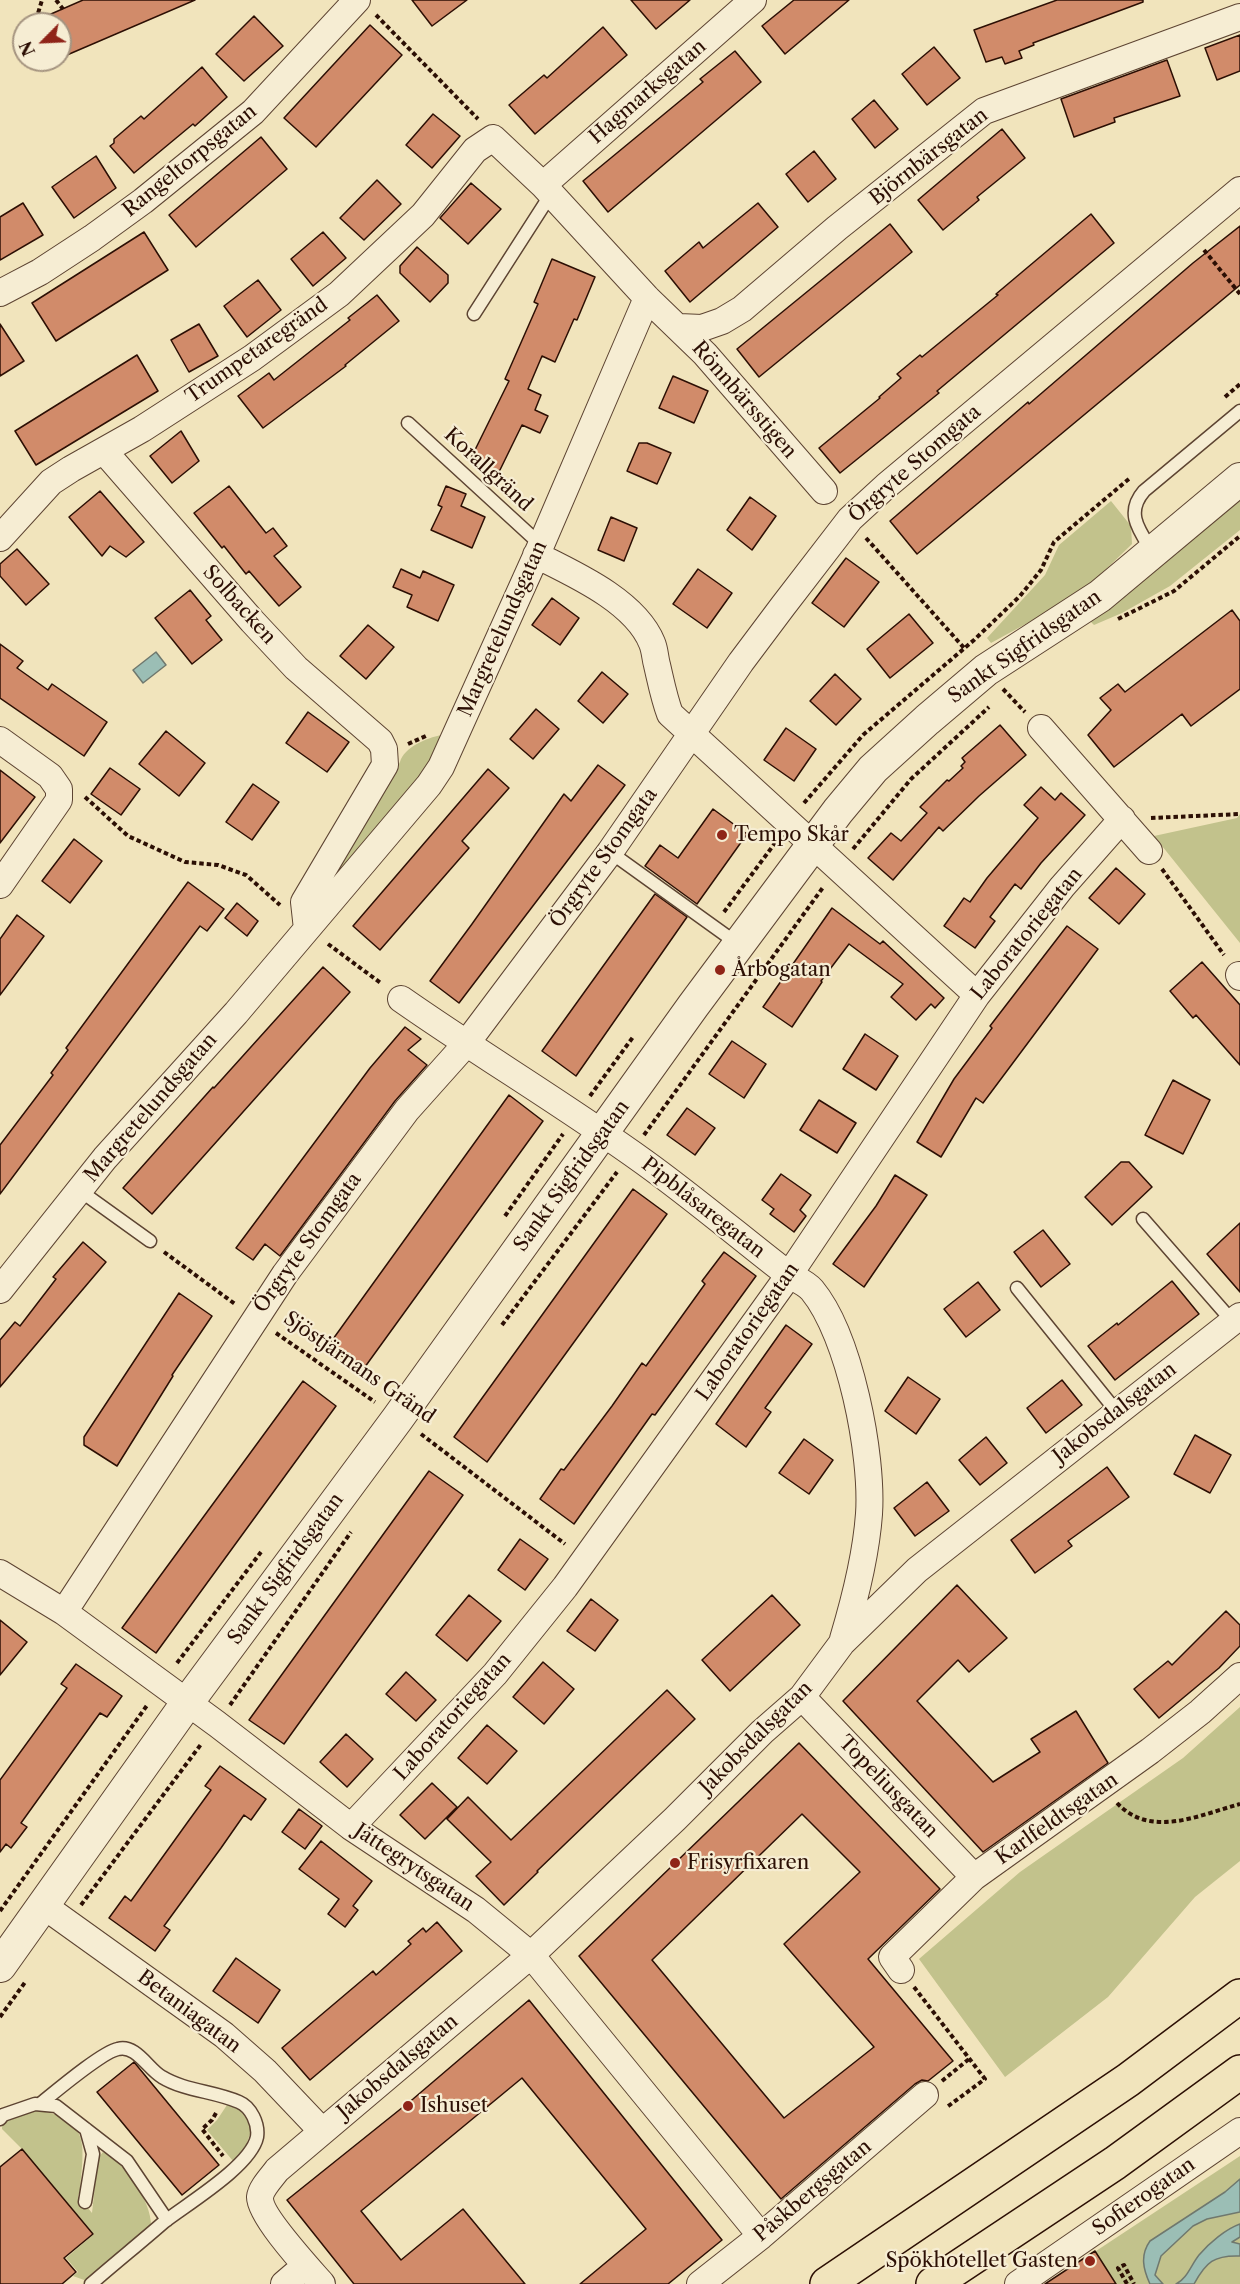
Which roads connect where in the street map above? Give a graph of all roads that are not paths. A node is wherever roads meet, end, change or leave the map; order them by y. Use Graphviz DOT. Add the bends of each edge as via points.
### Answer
graph roads {
  1 [pos="753,0"];
  2 [pos="364,4"];
  3 [pos="1240,17"];
  4 [pos="486,129"];
  5 [pos="547,189"];
  6 [pos="1240,190"];
  7 [pos="0,293"];
  8 [pos="647,298"];
  9 [pos="474,314"];
  10 [pos="679,327"];
  11 [pos="1240,411"];
  12 [pos="408,423"];
  13 [pos="104,451"];
  14 [pos="1240,479"];
  15 [pos="824,491"];
  16 [pos="0,538"];
  17 [pos="539,550"];
  18 [pos="1153,552"];
  19 [pos="1041,728"];
  20 [pos="691,734"];
  21 [pos="0,740"];
  22 [pos="1122,819"];
  23 [pos="813,846"];
  24 [pos="1149,851"];
  25 [pos="610,852"];
  26 [pos="0,885"];
  27 [pos="306,929"];
  28 [pos="739,945"];
  29 [pos="977,995"];
  30 [pos="401,999"];
  31 [pos="466,1044"];
  32 [pos="602,1134"];
  33 [pos="79,1190"];
  34 [pos="1143,1219"];
  35 [pos="150,1241"];
  36 [pos="789,1275"];
  37 [pos="1017,1288"];
  38 [pos="0,1290"];
  39 [pos="1237,1319"];
  40 [pos="1117,1412"];
  41 [pos="0,1573"];
  42 [pos="64,1612"];
  43 [pos="842,1643"];
  44 [pos="1240,1676"];
  45 [pos="802,1697"];
  46 [pos="187,1703"];
  47 [pos="351,1827"];
  48 [pos="974,1877"];
  49 [pos="55,1915"];
  50 [pos="531,1955"];
  51 [pos="901,1970"];
  52 [pos="14,1973"];
  53 [pos="1240,1996"];
  54 [pos="1240,2072"];
  55 [pos="925,2095"];
  56 [pos="40,2104"];
  57 [pos="0,2119"];
  58 [pos="86,2129"];
  59 [pos="322,2131"];
  60 [pos="1240,2131"];
  61 [pos="85,2202"];
  62 [pos="167,2220"];
  63 [pos="760,2236"];
  64 [pos="314,2275"];
  65 [pos="91,2284"];
  66 [pos="284,2284"];
  67 [pos="700,2284"];
  68 [pos="827,2284"];
  69 [pos="933,2284"];
  70 [pos="1018,2284"];
  1 -- 5 [label="street, Hagmarksgatan"];
  2 -- 7 [label="street, Rangeltorpsgatan" via="253,112 143,201 40,272"];
  3 -- 10 [label="street, Björnbärsgatan" via="984,111 742,309 702,328"];
  4 -- 5 [label="street, Rönnbärsstigen"];
  4 -- 13 [label="street, Trumpetaregränd" via="475,150 423,215 339,294 252,358"];
  5 -- 8 [label="street, Rönnbärsstigen"];
  5 -- 9 [label="lane"];
  6 -- 20 [label="street, Örgryte Stomgata" via="850,519"];
  8 -- 10 [label="street, Rönnbärsstigen"];
  8 -- 17 [label="street, Margretelundsgatan"];
  10 -- 15 [label="street, Rönnbärsstigen"];
  11 -- 18 [label="lane" via="1135,501 1133,514"];
  12 -- 17 [label="lane, Korallgränd"];
  13 -- 16 [label="street, Trumpetaregränd" via="51,482"];
  13 -- 27 [label="street, Solbacken" via="296,668 380,741 384,749 385,765 304,902"];
  14 -- 18 [label="street, Sankt Sigfridsgatan"];
  17 -- 20 [label="street" via="619,603 640,623 653,644 670,714"];
  17 -- 27 [label="street, Margretelundsgatan" via="441,767"];
  18 -- 23 [label="street, Sankt Sigfridsgatan" via="996,681 927,720 873,769"];
  19 -- 22 [label="street"];
  20 -- 23 [label="street"];
  20 -- 25 [label="street, Örgryte Stomgata"];
  21 -- 26 [label="street" via="69,791"];
  22 -- 24 [label="street"];
  22 -- 29 [label="street, Laboratoriegatan" via="1062,887"];
  23 -- 28 [label="street, Sankt Sigfridsgatan"];
  23 -- 29 [label="street"];
  25 -- 28 [label="lane"];
  25 -- 31 [label="street, Örgryte Stomgata"];
  27 -- 33 [label="street, Margretelundsgatan"];
  28 -- 32 [label="street, Sankt Sigfridsgatan"];
  29 -- 36 [label="street, Laboratoriegatan"];
  30 -- 31 [label="street, Pipblåsaregatan"];
  31 -- 32 [label="street, Pipblåsaregatan"];
  31 -- 42 [label="street, Örgryte Stomgata" via="407,1110 254,1318"];
  32 -- 36 [label="street, Pipblåsaregatan"];
  32 -- 46 [label="street, Sankt Sigfridsgatan" via="415,1430"];
  33 -- 35 [label="lane"];
  33 -- 38 [label="street, Margretelundsgatan"];
  34 -- 39 [label="lane"];
  36 -- 43 [label="street, Pipblåsaregatan" via="810,1288 826,1312 858,1404 867,1454 869,1514 856,1596"];
  36 -- 47 [label="street, Laboratoriegatan" via="585,1559 495,1674"];
  37 -- 40 [label="lane"];
  39 -- 40 [label="street, Jakobsdalsgatan"];
  40 -- 43 [label="street, Jakobsdalsgatan" via="917,1570"];
  41 -- 42 [label="street, Jättegrytsgatan"];
  42 -- 46 [label="street, Jättegrytsgatan"];
  43 -- 45 [label="street, Jakobsdalsgatan"];
  44 -- 48 [label="street, Karlfeldtsgatan" via="1200,1712 1103,1786"];
  45 -- 48 [label="street, Topeliusgatan"];
  45 -- 50 [label="street, Jakobsdalsgatan"];
  46 -- 47 [label="street, Jättegrytsgatan"];
  46 -- 49 [label="street, Sankt Sigfridsgatan"];
  47 -- 50 [label="street, Jättegrytsgatan" via="476,1910"];
  48 -- 51 [label="street, Karlfeldtsgatan" via="892,1957"];
  49 -- 52 [label="street, Sankt Sigfridsgatan"];
  49 -- 59 [label="street, Betaniagatan" via="224,2035 265,2070"];
  50 -- 59 [label="street, Jakobsdalsgatan"];
  50 -- 63 [label="street, Jättegrytsgatan"];
  53 -- 68 [label="highway" via="1128,2080"];
  54 -- 69 [label="highway" via="1115,2163"];
  55 -- 63 [label="street, Påskbergsgatan"];
  56 -- 57 [label="lane" via="23,2107"];
  56 -- 58 [label="lane" via="56,2106"];
  56 -- 62 [label="lane" via="108,2053 124,2048 133,2050 168,2081 245,2106 256,2130 252,2146 233,2168"];
  58 -- 61 [label="lane" via="93,2154"];
  58 -- 62 [label="lane" via="127,2161"];
  59 -- 64 [label="street, Jakobsdalsgatan" via="277,2170 260,2193 263,2212"];
  60 -- 70 [label="street, Sofierogatan"];
  62 -- 65 [label="lane"];
  63 -- 67 [label="street, Påskbergsgatan"];
  64 -- 66 [label="street"];
}
